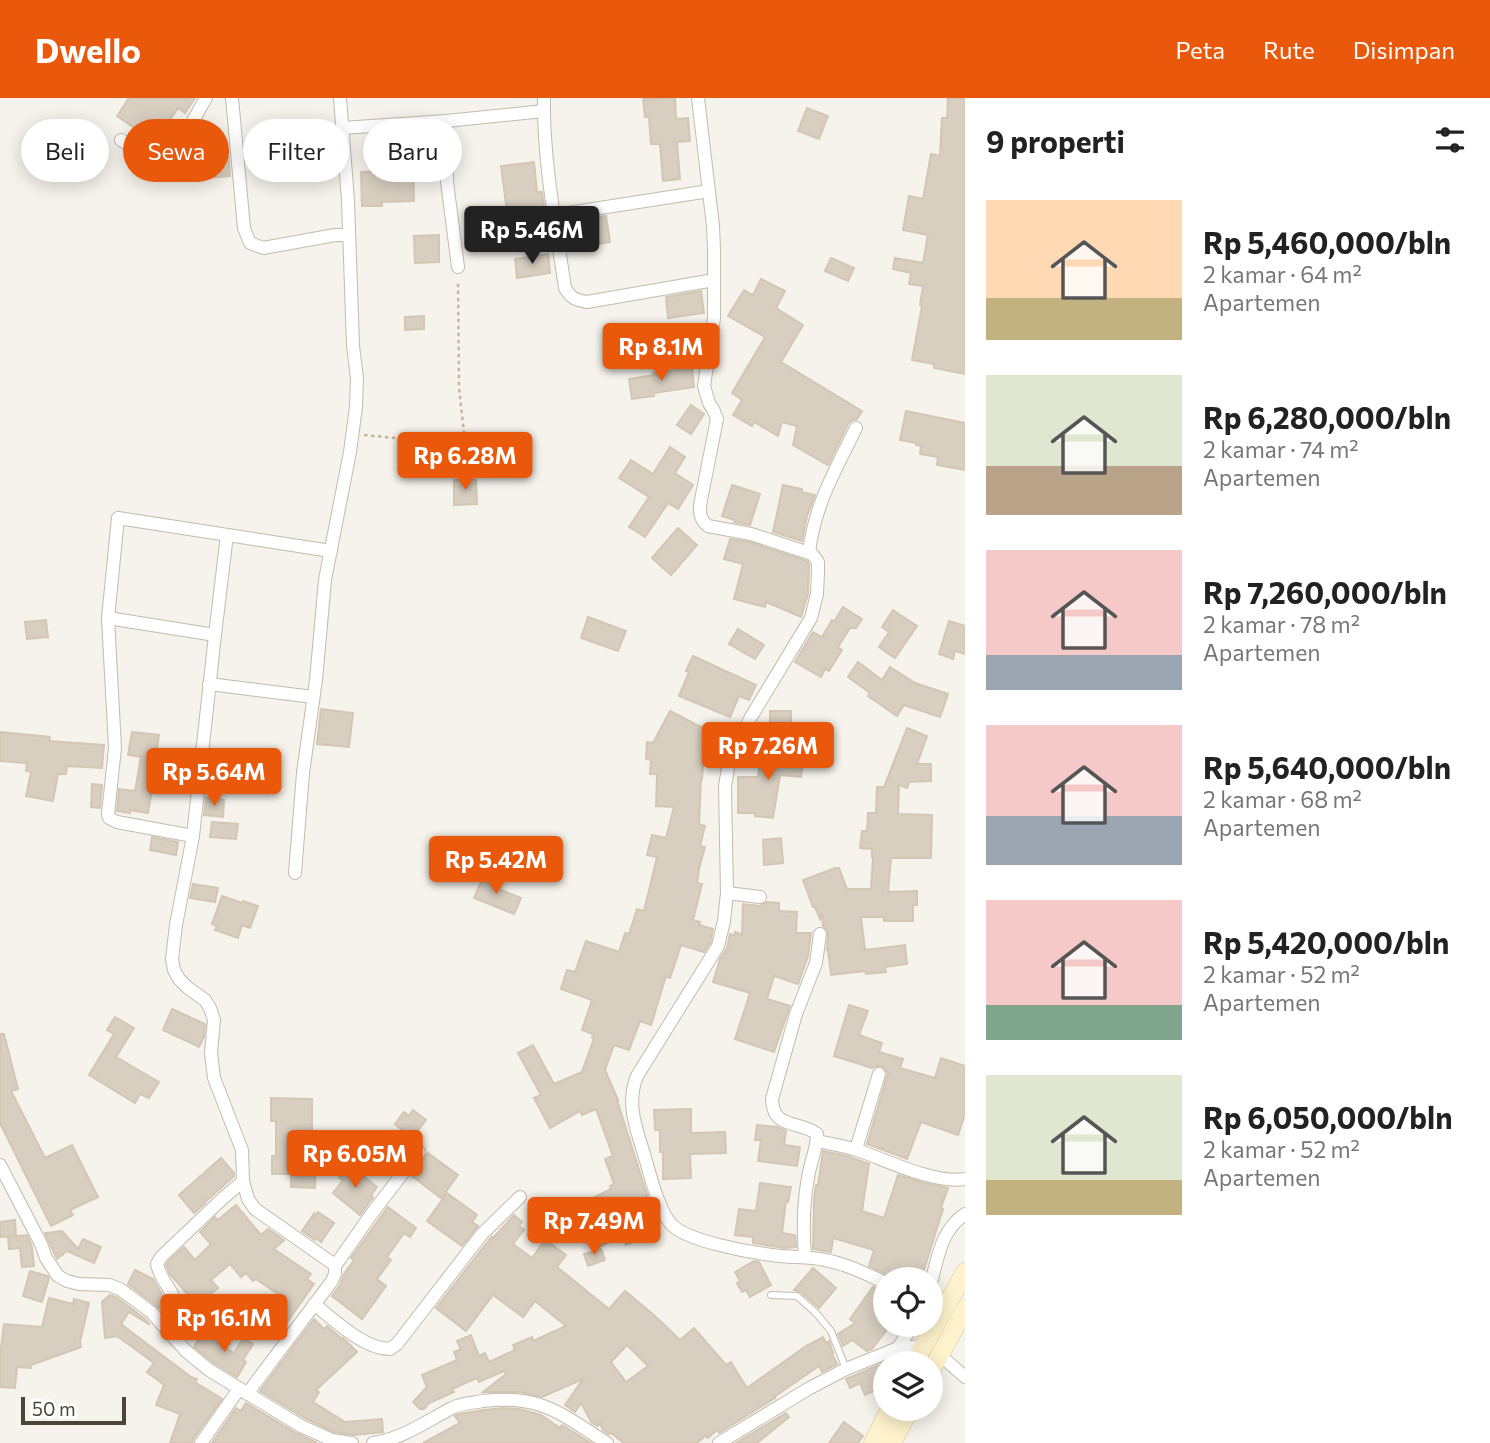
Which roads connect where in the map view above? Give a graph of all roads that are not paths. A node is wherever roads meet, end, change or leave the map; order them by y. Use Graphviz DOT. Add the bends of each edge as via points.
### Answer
graph roads {
  1 [pos="206,98"];
  2 [pos="232,98"];
  3 [pos="340,98"];
  4 [pos="698,98"];
  5 [pos="544,104"];
  6 [pos="341,119"];
  7 [pos="458,119"];
  8 [pos="121,140"];
  9 [pos="346,182"];
  10 [pos="447,182"];
  11 [pos="709,191"];
  12 [pos="555,215"];
  13 [pos="348,236"];
  14 [pos="458,267"];
  15 [pos="714,280"];
  16 [pos="856,428"];
  17 [pos="228,535"];
  18 [pos="331,551"];
  19 [pos="809,552"];
  20 [pos="108,618"];
  21 [pos="215,635"];
  22 [pos="209,684"];
  23 [pos="313,697"];
  24 [pos="193,836"];
  25 [pos="295,873"];
  26 [pos="727,893"];
  27 [pos="760,897"];
  28 [pos="820,934"];
  29 [pos="878,1074"];
  30 [pos="817,1140"];
  31 [pos="856,1149"];
  32 [pos="419,1152"];
  33 [pos="0,1165"];
  34 [pos="965,1179"];
  35 [pos="243,1181"];
  36 [pos="520,1197"];
  37 [pos="965,1214"];
  38 [pos="805,1257"];
  39 [pos="335,1266"];
  40 [pos="935,1267"];
  41 [pos="965,1272"];
  42 [pos="873,1277"];
  43 [pos="771,1295"];
  44 [pos="314,1304"];
  45 [pos="965,1309"];
  46 [pos="167,1331"];
  47 [pos="905,1337"];
  48 [pos="923,1346"];
  49 [pos="898,1348"];
  50 [pos="920,1351"];
  51 [pos="942,1351"];
  52 [pos="943,1366"];
  53 [pos="846,1369"];
  54 [pos="965,1377"];
  55 [pos="243,1392"];
  56 [pos="884,1421"];
  57 [pos="904,1421"];
  58 [pos="201,1443"];
  59 [pos="345,1443"];
  60 [pos="373,1443"];
  61 [pos="607,1443"];
  62 [pos="719,1443"];
  63 [pos="873,1443"];
  64 [pos="892,1443"];
  1 -- 8 [label="street" via="172,153 163,159 151,158"];
  2 -- 13 [label="street" via="244,228 250,243 263,248"];
  3 -- 6 [label="street"];
  4 -- 11 [label="street"];
  5 -- 7 [label="street"];
  5 -- 12 [label="street"];
  9 -- 13 [label="street"];
  10 -- 14 [label="street"];
  11 -- 12 [label="street"];
  11 -- 15 [label="street"];
  12 -- 15 [label="street" via="565,288 576,300 587,302"];
  13 -- 18 [label="street" via="356,407"];
  15 -- 19 [label="street" via="714,318 704,386 718,419 701,516 708,526"];
  16 -- 19 [label="street" via="826,489 812,527"];
  17 -- 18 [label="street"];
  17 -- 20 [label="street" via="118,517"];
  17 -- 21 [label="street"];
  18 -- 23 [label="street"];
  19 -- 26 [label="street" via="818,562 811,618 729,762 725,786"];
  20 -- 21 [label="street"];
  20 -- 24 [label="street" via="115,748 109,818"];
  21 -- 22 [label="street"];
  22 -- 23 [label="street"];
  22 -- 24 [label="street"];
  23 -- 25 [label="street"];
  24 -- 35 [label="street" via="172,960 179,979 211,1007 214,1078 242,1150"];
  26 -- 27 [label="street"];
  26 -- 38 [label="street" via="718,946 637,1076 632,1113 664,1213 678,1231 770,1255"];
  28 -- 30 [label="street" via="816,963 772,1099 776,1116 811,1129"];
  29 -- 31 [label="street"];
  30 -- 31 [label="street"];
  30 -- 38 [label="street" via="805,1198"];
  31 -- 34 [label="street" via="937,1177"];
  32 -- 39 [label="street"];
  33 -- 46 [label="street" via="58,1276 79,1284 120,1289 152,1312"];
  35 -- 39 [label="street" via="255,1209"];
  35 -- 46 [label="street" via="157,1264 177,1308"];
  36 -- 44 [label="street" via="482,1234 390,1349 362,1340"];
  37 -- 40 [label="street" via="945,1233"];
  38 -- 42 [label="street" via="828,1260"];
  39 -- 44 [label="street" via="332,1281"];
  41 -- 48 [label="main road"];
  43 -- 53 [label="lane" via="797,1296 816,1313 831,1331"];
  44 -- 55 [label="street"];
  45 -- 51 [label="main road"];
  46 -- 55 [label="street" via="209,1370"];
  47 -- 49 [label="street"];
  48 -- 49 [label="street"];
  48 -- 50 [label="main road"];
  49 -- 53 [label="street"];
  52 -- 54 [label="street"];
  53 -- 62 [label="street"];
  55 -- 58 [label="street"];
  55 -- 59 [label="street" via="301,1426"];
  56 -- 63 [label="main road"];
  57 -- 64 [label="main road"];
  60 -- 61 [label="street" via="402,1434 456,1406 523,1400 544,1405"];
}
